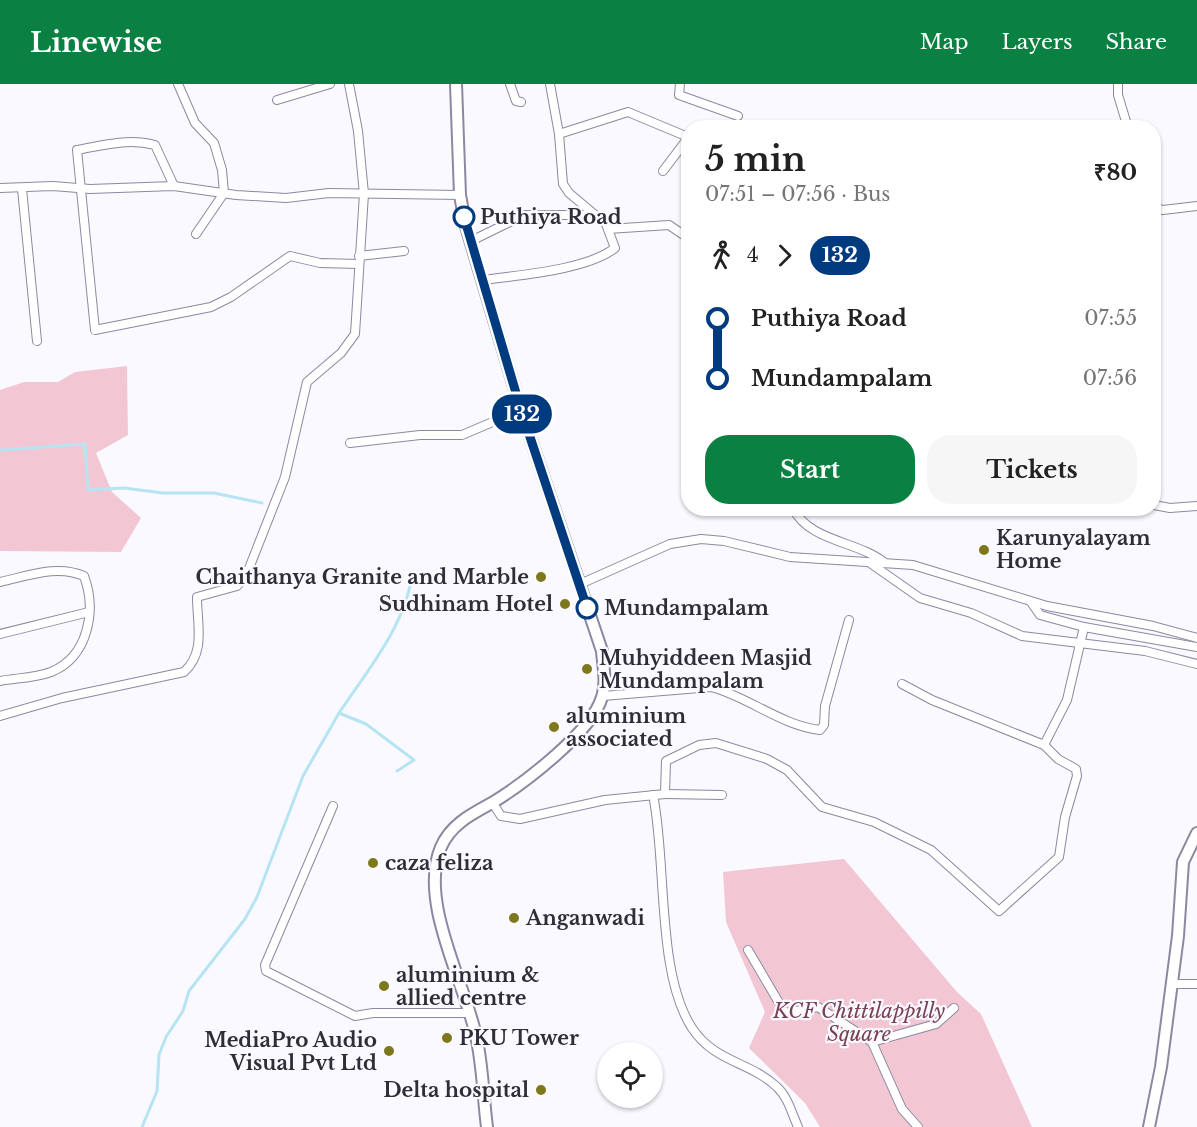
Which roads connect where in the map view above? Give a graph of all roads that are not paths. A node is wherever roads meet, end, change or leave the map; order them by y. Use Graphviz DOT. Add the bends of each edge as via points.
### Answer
graph roads {
  1 [pos="178,84"];
  2 [pos="330,84"];
  3 [pos="349,84"];
  4 [pos="456,84"];
  5 [pos="510,84"];
  6 [pos="550,84"];
  7 [pos="680,84"];
  8 [pos="1118,84"];
  9 [pos="277,99"];
  10 [pos="521,102"];
  11 [pos="738,117"];
  12 [pos="1126,120"];
  13 [pos="559,134"];
  14 [pos="681,134"];
  15 [pos="681,147"];
  16 [pos="663,171"];
  17 [pos="174,186"];
  18 [pos="0,188"];
  19 [pos="22,189"];
  20 [pos="80,189"];
  21 [pos="224,193"];
  22 [pos="364,194"];
  23 [pos="460,195"];
  24 [pos="1197,207"];
  25 [pos="1161,210"];
  26 [pos="585,215"];
  27 [pos="608,229"];
  28 [pos="681,233"];
  29 [pos="196,234"];
  30 [pos="471,241"];
  31 [pos="404,251"];
  32 [pos="359,260"];
  33 [pos="484,280"];
  34 [pos="37,341"];
  35 [pos="521,410"];
  36 [pos="350,443"];
  37 [pos="1161,506"];
  38 [pos="1197,506"];
  39 [pos="799,516"];
  40 [pos="870,563"];
  41 [pos="885,563"];
  42 [pos="0,582"];
  43 [pos="580,584"];
  44 [pos="1029,601"];
  45 [pos="89,612"];
  46 [pos="849,620"];
  47 [pos="1084,627"];
  48 [pos="0,634"];
  49 [pos="1197,638"];
  50 [pos="1080,643"];
  51 [pos="1197,647"];
  52 [pos="1197,664"];
  53 [pos="0,681"];
  54 [pos="902,684"];
  55 [pos="603,696"];
  56 [pos="0,716"];
  57 [pos="1044,745"];
  58 [pos="665,794"];
  59 [pos="653,795"];
  60 [pos="722,795"];
  61 [pos="492,802"];
  62 [pos="333,806"];
  63 [pos="1197,832"];
  64 [pos="748,950"];
  65 [pos="1171,984"];
  66 [pos="1197,984"];
  67 [pos="954,1008"];
  68 [pos="469,1013"];
  69 [pos="872,1042"];
  70 [pos="487,1127"];
  71 [pos="798,1127"];
  72 [pos="918,1127"];
  73 [pos="1149,1127"];
  1 -- 21 [label="street" via="195,123 214,143"];
  2 -- 9 [label="street"];
  3 -- 22 [label="street"];
  4 -- 23 [label="main road"];
  5 -- 10 [label="street" via="516,100"];
  6 -- 13 [label="street"];
  7 -- 11 [label="street" via="679,95"];
  8 -- 12 [label="street"];
  13 -- 14 [label="street" via="628,112"];
  13 -- 27 [label="street" via="563,184"];
  15 -- 16 [label="street"];
  17 -- 20 [label="street"];
  17 -- 20 [label="street" via="155,145 139,141 77,150"];
  17 -- 21 [label="street"];
  18 -- 19 [label="street"];
  19 -- 20 [label="street"];
  19 -- 34 [label="street"];
  20 -- 32 [label="street" via="95,330 212,307 290,256 321,263"];
  21 -- 22 [label="street" via="286,198"];
  21 -- 29 [label="street"];
  22 -- 23 [label="street"];
  22 -- 32 [label="street"];
  23 -- 30 [label="main road"];
  24 -- 25 [label="street"];
  26 -- 30 [label="street" via="524,215"];
  27 -- 28 [label="street" via="669,225"];
  27 -- 33 [label="street" via="615,248 607,255 557,269"];
  30 -- 33 [label="main road"];
  31 -- 32 [label="street"];
  32 -- 56 [label="street" via="355,334 342,353 307,382 285,477 246,576 237,586 197,597 199,647 189,667 169,676 92,691"];
  33 -- 35 [label="main road"];
  35 -- 36 [label="street" via="462,435"];
  35 -- 43 [label="main road"];
  37 -- 38 [label="street"];
  39 -- 41 [label="street" via="814,530 874,554"];
  40 -- 41 [label="street"];
  40 -- 43 [label="street" via="790,557 701,539 670,544"];
  40 -- 50 [label="street" via="920,598 971,613 1022,636"];
  41 -- 44 [label="street" via="938,571"];
  42 -- 45 [label="street" via="57,569 71,570 84,576"];
  43 -- 55 [label="main road" via="602,651"];
  44 -- 47 [label="street" via="1040,615"];
  44 -- 49 [label="street"];
  45 -- 48 [label="street"];
  45 -- 53 [label="street" via="87,636 70,660 49,672"];
  46 -- 55 [label="street" via="820,729 786,721 728,691 711,687"];
  47 -- 50 [label="street"];
  47 -- 51 [label="street"];
  50 -- 52 [label="street" via="1145,651"];
  50 -- 57 [label="street" via="1067,700"];
  54 -- 57 [label="street"];
  55 -- 61 [label="main road" via="587,723 561,750"];
  57 -- 58 [label="street" via="1076,769 1077,776 1059,857 999,911 931,850 874,822 822,807 787,770 737,748 716,743 699,745 666,761"];
  58 -- 59 [label="street"];
  58 -- 60 [label="street"];
  59 -- 61 [label="street" via="605,800 520,819 501,816"];
  59 -- 71 [label="street" via="667,942 675,985 691,1027 707,1046 777,1086"];
  61 -- 68 [label="main road" via="464,818 451,832 441,847 436,884 440,918"];
  62 -- 68 [label="street" via="265,965 266,971 355,1016"];
  63 -- 65 [label="main road" via="1183,862"];
  64 -- 69 [label="street" via="785,1012 818,1006"];
  65 -- 66 [label="street"];
  65 -- 73 [label="main road"];
  67 -- 69 [label="street" via="936,1024"];
  68 -- 70 [label="main road" via="476,1035"];
  69 -- 72 [label="street" via="902,1109"];
}
